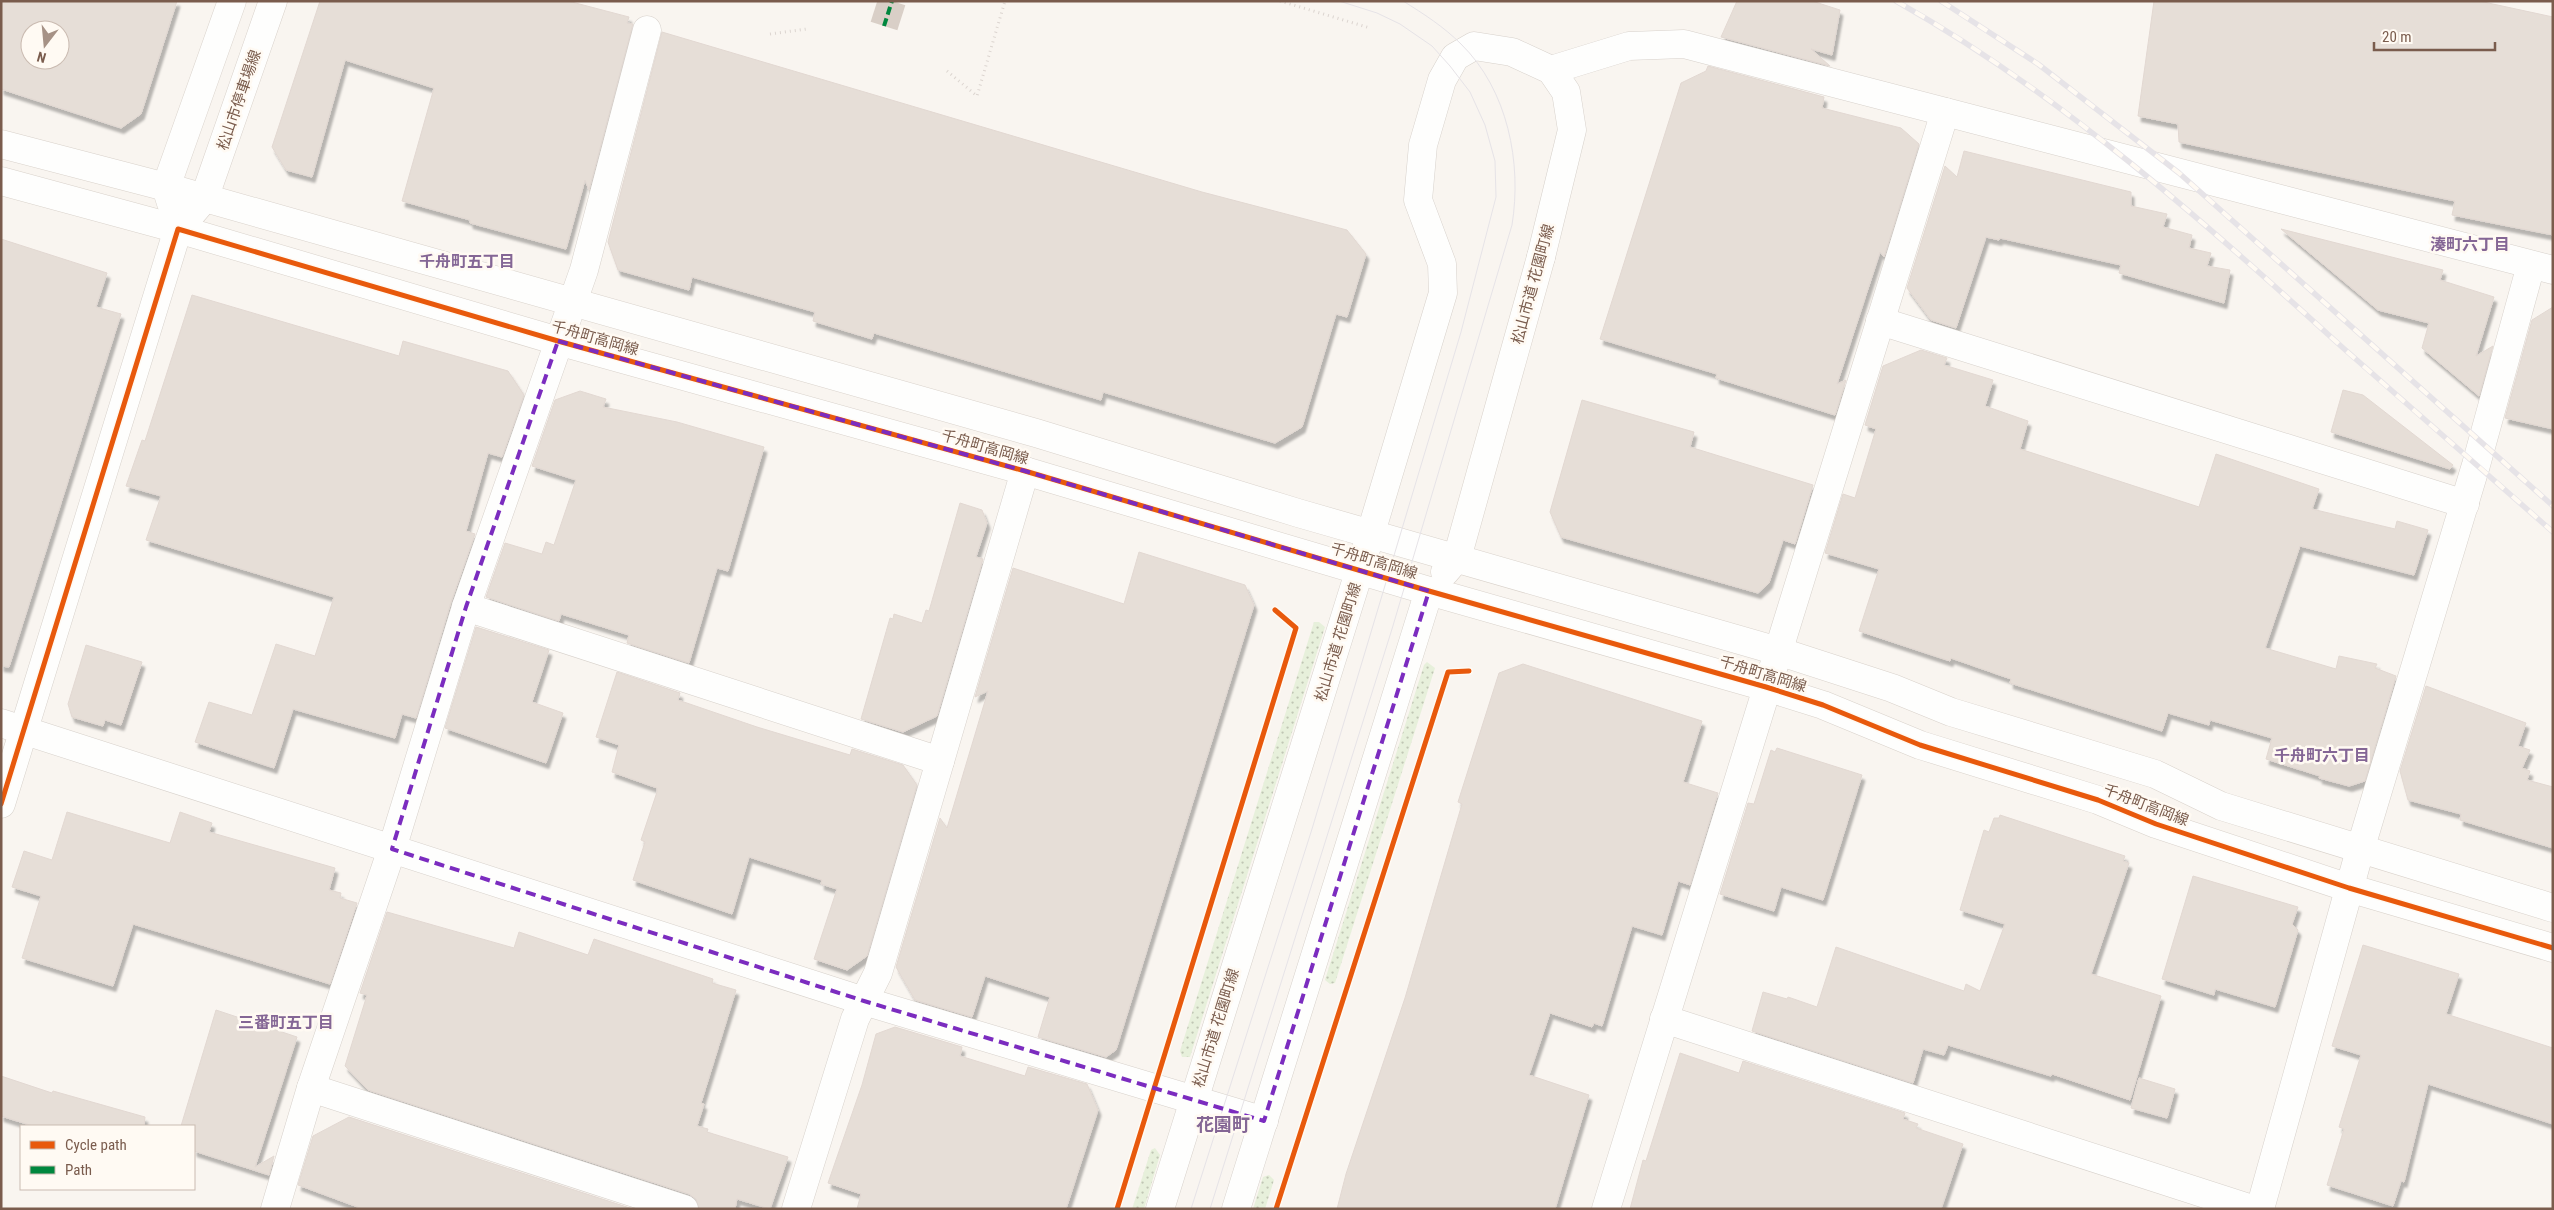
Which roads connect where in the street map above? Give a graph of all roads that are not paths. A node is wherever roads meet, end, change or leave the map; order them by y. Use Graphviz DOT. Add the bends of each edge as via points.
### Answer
graph roads {
  1 [pos="232,1"];
  2 [pos="273,1"];
  3 [pos="648,30"];
  4 [pos="1551,70"];
  5 [pos="1945,112"];
  6 [pos="1,144"];
  7 [pos="1,181"];
  8 [pos="166,187"];
  9 [pos="204,198"];
  10 [pos="178,229"];
  11 [pos="2542,267"];
  12 [pos="572,303"];
  13 [pos="1880,321"];
  14 [pos="558,341"];
  15 [pos="1036,433"];
  16 [pos="1025,470"];
  17 [pos="2465,504"];
  18 [pos="1371,533"];
  19 [pos="1457,558"];
  20 [pos="1360,570"];
  21 [pos="1429,591"];
  22 [pos="466,607"];
  23 [pos="1778,651"];
  24 [pos="1766,687"];
  25 [pos="13,727"];
  26 [pos="940,760"];
  27 [pos="1,804"];
  28 [pos="392,849"];
  29 [pos="2360,850"];
  30 [pos="2349,888"];
  31 [pos="2553,908"];
  32 [pos="2553,948"];
  33 [pos="864,1001"];
  34 [pos="1664,1019"];
  35 [pos="311,1088"];
  36 [pos="1194,1100"];
  37 [pos="1264,1121"];
  38 [pos="275,1209"];
  39 [pos="684,1209"];
  40 [pos="796,1209"];
  41 [pos="1160,1209"];
  42 [pos="1236,1209"];
  43 [pos="1606,1209"];
  44 [pos="2252,1209"];
  45 [pos="2260,1209"];
  1 -- 8 [label="street"];
  2 -- 9 [label="street, 松山市停車場線"];
  3 -- 12 [label="street" via="584,270"];
  4 -- 5 [label="street" via="1629,46 1684,44"];
  4 -- 18 [label="street, 松山市道 花園町線" via="1512,52 1474,46 1455,57 1442,80 1423,145 1418,200 1442,264 1443,293"];
  4 -- 19 [label="street, 松山市道 花園町線" via="1566,92 1572,130 1542,256"];
  5 -- 11 [label="street"];
  5 -- 13 [label="street"];
  6 -- 8 [label="street"];
  7 -- 10 [label="street"];
  8 -- 9 [label="street"];
  8 -- 10 [label="street"];
  9 -- 10 [label="street, 松山市停車場線"];
  9 -- 12 [label="street, 千舟町高岡線"];
  10 -- 14 [label="street, 千舟町高岡線"];
  10 -- 25 [label="street"];
  11 -- 17 [label="street"];
  12 -- 14 [label="street"];
  12 -- 15 [label="street, 千舟町高岡線"];
  13 -- 17 [label="street"];
  13 -- 23 [label="street"];
  14 -- 16 [label="street, 千舟町高岡線"];
  14 -- 22 [label="street"];
  15 -- 16 [label="street"];
  15 -- 18 [label="street, 千舟町高岡線"];
  16 -- 20 [label="street, 千舟町高岡線"];
  16 -- 26 [label="street"];
  17 -- 29 [label="street"];
  18 -- 19 [label="street, 千舟町高岡線"];
  18 -- 20 [label="street, 松山市道 花園町線"];
  19 -- 21 [label="street, 松山市道 花園町線"];
  19 -- 23 [label="street, 千舟町高岡線"];
  20 -- 21 [label="street, 千舟町高岡線"];
  20 -- 36 [label="street, 松山市道 花園町線"];
  21 -- 24 [label="street, 千舟町高岡線"];
  21 -- 37 [label="street, 松山市道 花園町線"];
  22 -- 26 [label="street"];
  22 -- 28 [label="street"];
  23 -- 24 [label="street"];
  23 -- 29 [label="street, 千舟町高岡線" via="1892,688 1951,712 2155,774 2221,806"];
  24 -- 30 [label="street, 千舟町高岡線" via="1823,705 1920,745 2098,800 2156,824"];
  24 -- 34 [label="street"];
  25 -- 27 [label="street"];
  25 -- 28 [label="street"];
  26 -- 33 [label="street" via="878,973"];
  28 -- 33 [label="street"];
  28 -- 35 [label="street"];
  29 -- 30 [label="street"];
  29 -- 31 [label="street, 千舟町高岡線"];
  30 -- 32 [label="street, 千舟町高岡線"];
  30 -- 45 [label="street"];
  33 -- 36 [label="street"];
  33 -- 40 [label="street" via="855,1019"];
  34 -- 43 [label="street"];
  34 -- 44 [label="street"];
  35 -- 38 [label="street"];
  35 -- 39 [label="street"];
  36 -- 37 [label="street"];
  36 -- 41 [label="street, 松山市道 花園町線"];
  37 -- 42 [label="street, 松山市道 花園町線"];
}
